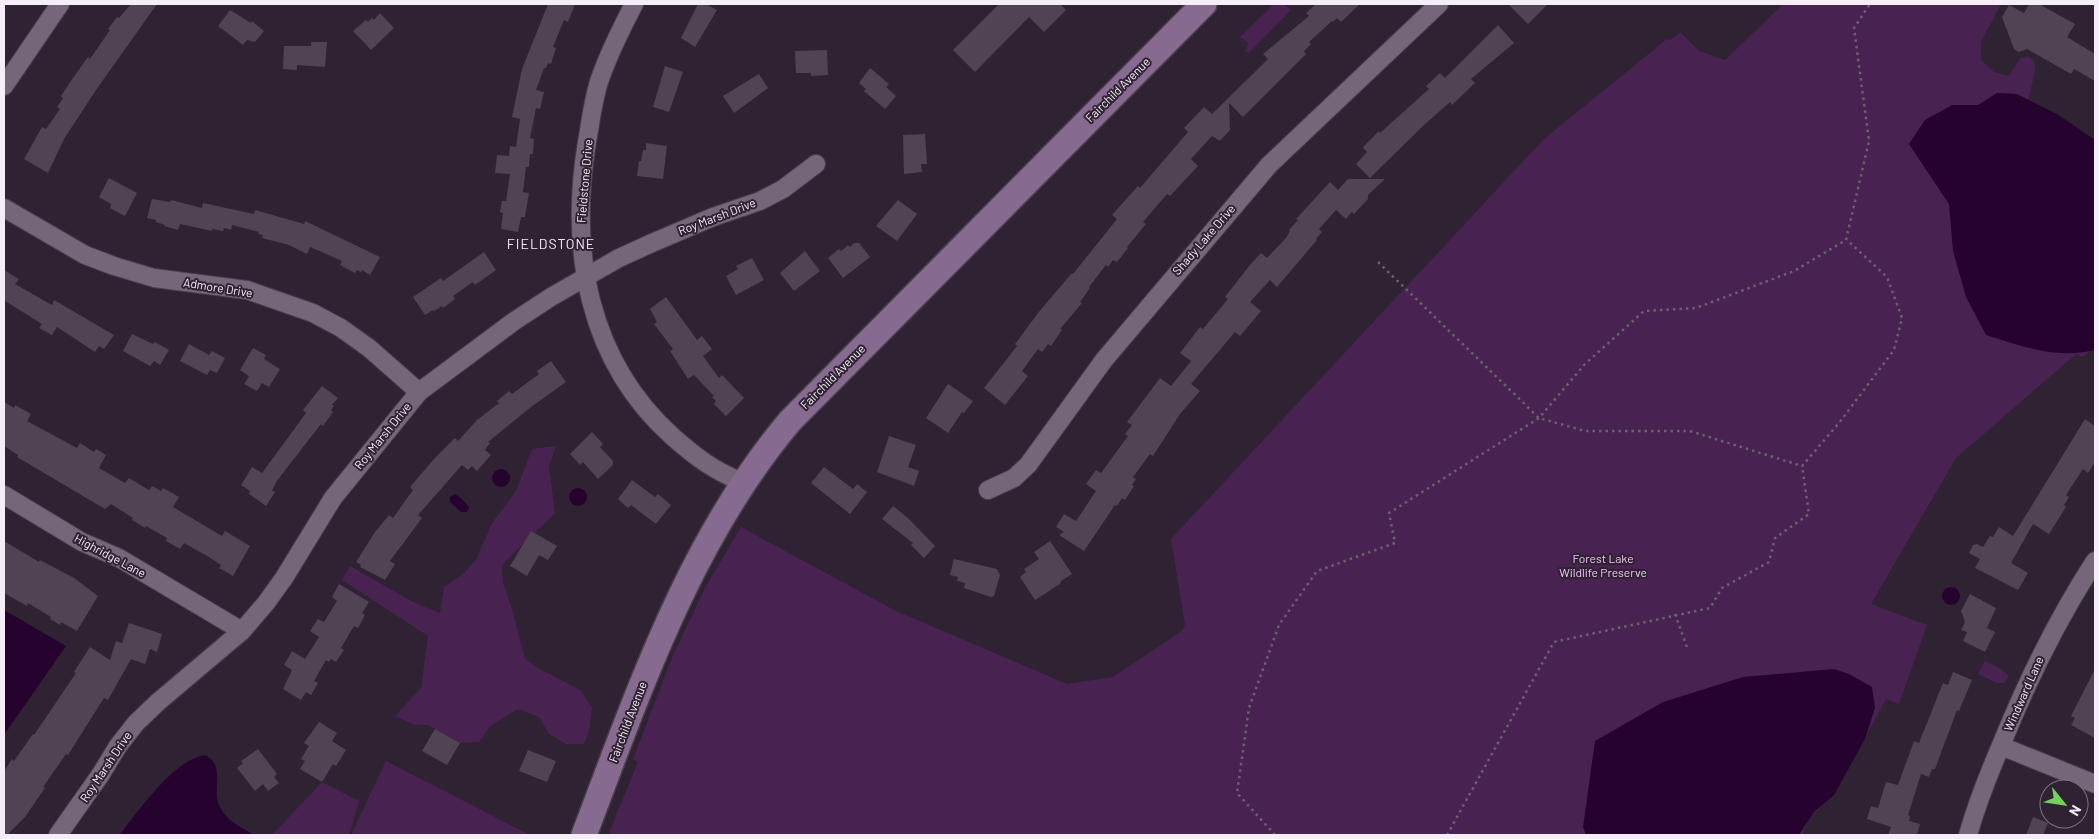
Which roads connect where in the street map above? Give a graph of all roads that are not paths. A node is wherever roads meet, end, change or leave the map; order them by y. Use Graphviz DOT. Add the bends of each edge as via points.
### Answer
graph roads {
  1 [pos="60,4"];
  2 [pos="634,4"];
  3 [pos="1204,4"];
  4 [pos="1439,4"];
  5 [pos="4,86"];
  6 [pos="816,164"];
  7 [pos="4,208"];
  8 [pos="586,276"];
  9 [pos="419,392"];
  10 [pos="742,482"];
  11 [pos="988,490"];
  12 [pos="4,495"];
  13 [pos="2095,561"];
  14 [pos="242,631"];
  15 [pos="2001,746"];
  16 [pos="2095,784"];
  17 [pos="58,835"];
  18 [pos="584,835"];
  19 [pos="1968,835"];
  1 -- 5 [label="street"];
  2 -- 8 [label="street, Fieldstone Drive" via="600,78 590,126 581,207 581,247"];
  3 -- 10 [label="main road, Fairchild Avenue" via="790,421"];
  4 -- 11 [label="street, Shady Lake Drive" via="1269,165 1104,360 1028,465 1014,478"];
  6 -- 8 [label="street, Roy Marsh Drive" via="760,202 713,217"];
  7 -- 9 [label="street, Admore Drive" via="85,255 114,266 154,278 247,290 313,313 369,348"];
  8 -- 9 [label="street, Roy Marsh Drive" via="513,322"];
  8 -- 10 [label="street, Fieldstone Drive" via="591,306 606,347 630,390 648,412 691,452 718,472"];
  9 -- 14 [label="street, Roy Marsh Drive" via="333,498 284,578"];
  10 -- 18 [label="main road, Fairchild Avenue" via="699,558 658,646"];
  12 -- 14 [label="street, Highridge Lane"];
  13 -- 15 [label="street, Windward Lane" via="2021,695"];
  14 -- 17 [label="street, Roy Marsh Drive" via="136,724"];
  15 -- 16 [label="street"];
  15 -- 19 [label="street, Windward Lane"];
}
